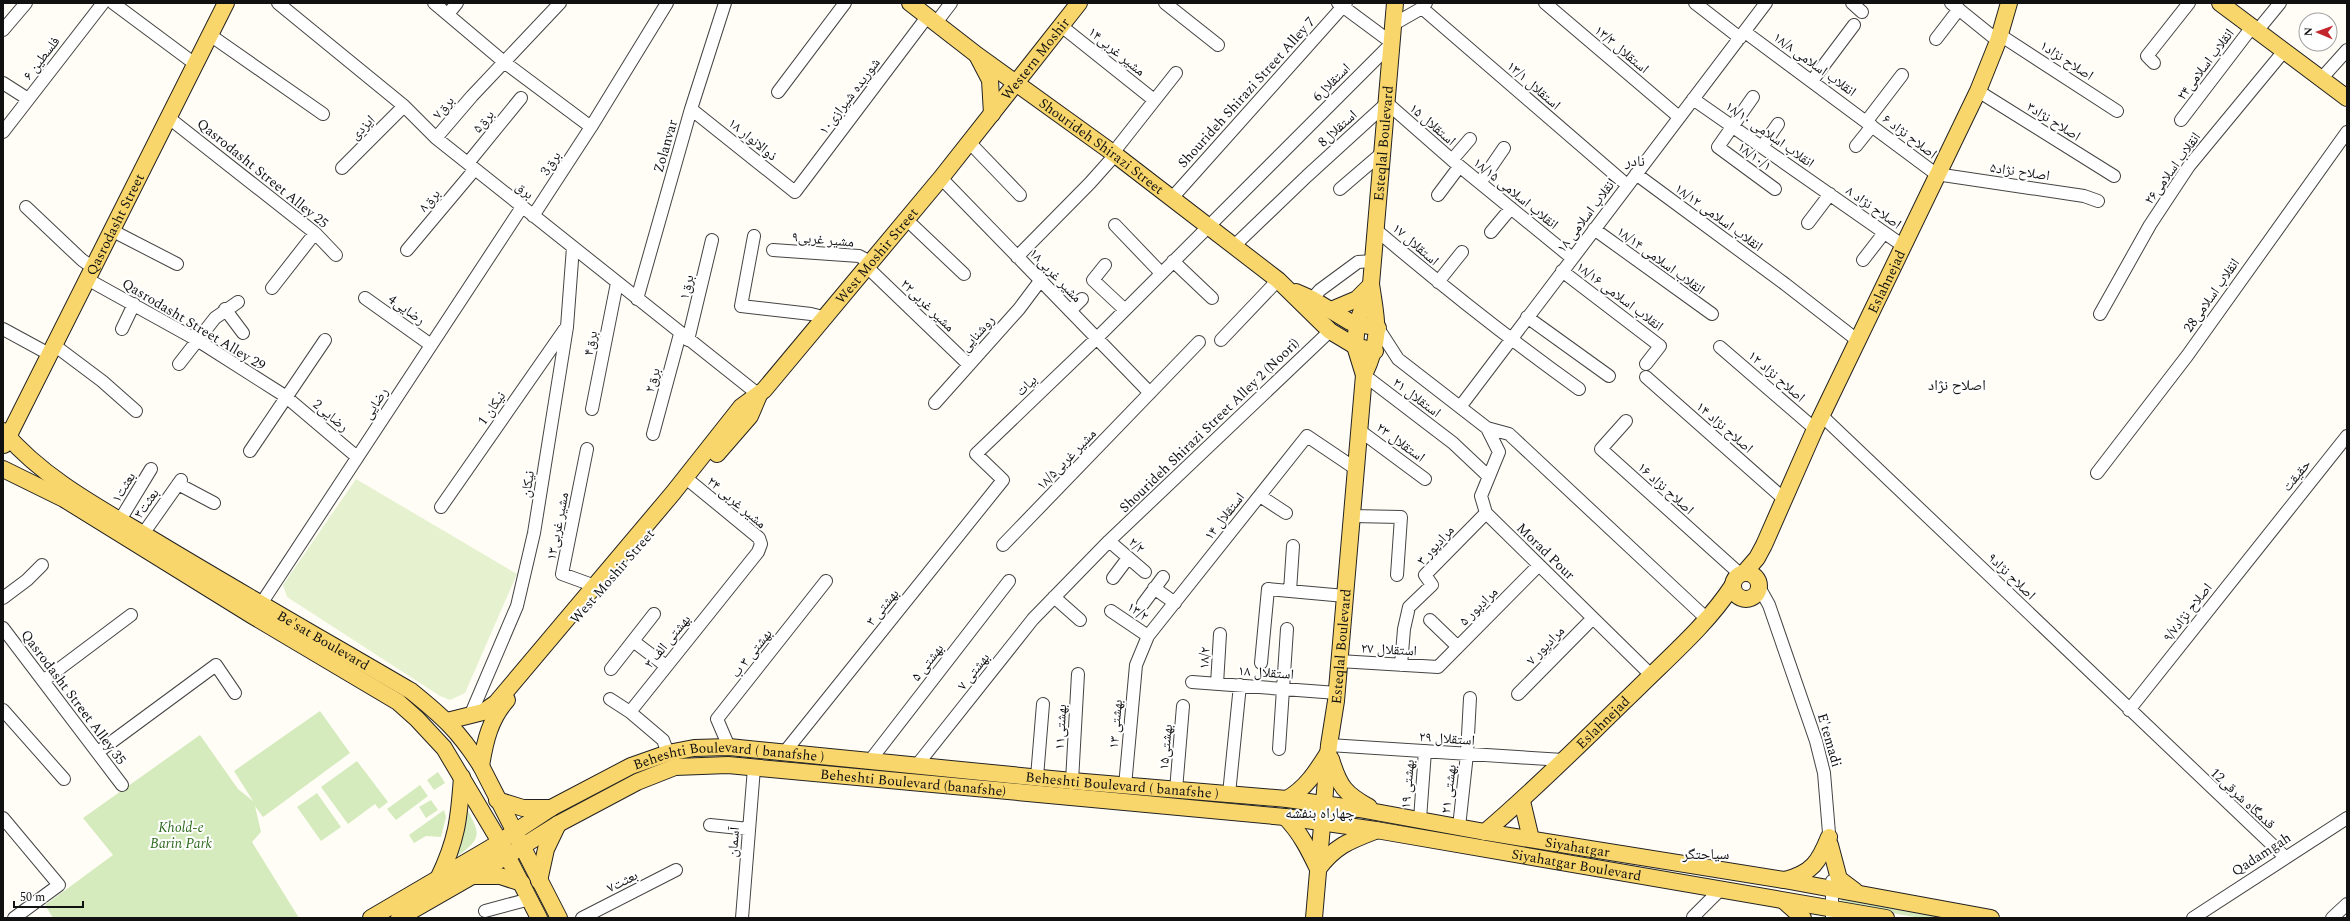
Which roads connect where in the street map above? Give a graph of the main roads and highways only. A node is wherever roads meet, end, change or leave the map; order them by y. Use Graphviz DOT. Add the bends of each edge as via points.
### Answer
graph roads {
  1 [pos="226,3"];
  2 [pos="910,3"];
  3 [pos="1079,3"];
  4 [pos="1395,3"];
  5 [pos="2009,3"];
  6 [pos="2220,3"];
  7 [pos="977,54"];
  8 [pos="1016,84"];
  9 [pos="2347,98"];
  10 [pos="992,114"];
  11 [pos="1371,284"];
  12 [pos="1291,290"];
  13 [pos="1330,310"];
  14 [pos="1357,324"];
  15 [pos="1378,328"];
  16 [pos="1355,346"];
  17 [pos="1375,351"];
  18 [pos="1364,375"];
  19 [pos="759,395"];
  20 [pos="5,438"];
  21 [pos="3,469"];
  22 [pos="139,539"];
  23 [pos="257,610"];
  24 [pos="482,717"];
  25 [pos="447,721"];
  26 [pos="1329,749"];
  27 [pos="481,766"];
  28 [pos="959,770"];
  29 [pos="462,777"];
  30 [pos="958,787"];
  31 [pos="1286,799"];
  32 [pos="497,800"];
  33 [pos="1522,800"];
  34 [pos="1324,804"];
  35 [pos="551,808"];
  36 [pos="1378,812"];
  37 [pos="1285,817"];
  38 [pos="1322,823"];
  39 [pos="558,824"];
  40 [pos="515,830"];
  41 [pos="1376,830"];
  42 [pos="1485,832"];
  43 [pos="1531,839"];
  44 [pos="500,842"];
  45 [pos="523,847"];
  46 [pos="507,856"];
  47 [pos="1318,869"];
  48 [pos="472,876"];
  49 [pos="438,879"];
  50 [pos="1784,880"];
  51 [pos="539,881"];
  52 [pos="522,883"];
  53 [pos="1860,894"];
  54 [pos="416,901"];
  55 [pos="1784,901"];
  56 [pos="1832,913"];
  57 [pos="371,918"];
  58 [pos="399,918"];
  59 [pos="539,918"];
  60 [pos="559,918"];
  61 [pos="1314,918"];
  62 [pos="1803,918"];
  63 [pos="1886,918"];
  64 [pos="1991,918"];
  1 -- 20 [label="main road, Qasrodasht Street"];
  2 -- 7 [label="main road, Shourideh Shirazi Street"];
  3 -- 8 [label="main road, Western Moshir"];
  4 -- 11 [label="main road, Esteqlal Boulevard"];
  5 -- 33 [label="main road, Eslahnejad" via="1999,38 1978,91 1818,422 1747,585 1712,614"];
  6 -- 9 [label="main road"];
  7 -- 8 [label="main road, Shourideh Shirazi Street"];
  7 -- 10 [label="main road" via="990,80"];
  8 -- 10 [label="main road, Western Moshir"];
  8 -- 12 [label="main road, Shourideh Shirazi Street" via="1114,154"];
  10 -- 19 [label="main road, West Moshir Street"];
  11 -- 13 [label="main road" via="1357,299"];
  11 -- 14 [label="main road, Esteqlal Boulevard"];
  11 -- 15 [label="main road, Esteqlal Boulevard"];
  12 -- 13 [label="main road, Shourideh Shirazi Street" via="1312,298"];
  12 -- 16 [label="main road, Shourideh Shirazi Street" via="1330,331"];
  13 -- 14 [label="main road, Shourideh Shirazi Street"];
  14 -- 15 [label="main road, Shourideh Shirazi Street"];
  14 -- 16 [label="main road, Esteqlal Boulevard"];
  15 -- 17 [label="main road, Esteqlal Boulevard"];
  16 -- 17 [label="main road, Shourideh Shirazi Street"];
  16 -- 18 [label="main road, Esteqlal Boulevard"];
  17 -- 18 [label="main road, Esteqlal Boulevard"];
  18 -- 26 [label="main road, Esteqlal Boulevard" via="1337,694"];
  19 -- 24 [label="main road, West Moshir Street" via="741,407 673,493"];
  19 -- 24 [label="main road, West Moshir Street" via="750,416 600,588 501,707"];
  20 -- 22 [label="main road, Be'sat Boulevard" via="46,472 120,520"];
  21 -- 22 [label="main road, Be'sat Boulevard"];
  22 -- 23 [label="main road, Be'sat Boulevard"];
  23 -- 25 [label="main road, Be'sat Boulevard" via="411,691"];
  23 -- 29 [label="main road, Be'sat Boulevard" via="398,702 418,719 444,748"];
  24 -- 25 [label="main road, West Moshir Street"];
  24 -- 27 [label="main road, West Moshir Street" via="485,742"];
  25 -- 27 [label="main road, Be'sat Boulevard"];
  26 -- 31 [label="main road" via="1311,779 1300,791"];
  26 -- 34 [label="main road, Esteqlal Boulevard"];
  26 -- 36 [label="main road" via="1337,780 1350,797"];
  27 -- 32 [label="main road, Be'sat Boulevard"];
  28 -- 30 [label="main road"];
  28 -- 31 [label="main road, Beheshti Boulevard ( banafshe )"];
  28 -- 35 [label="main road, Beheshti Boulevard ( banafshe )" via="729,747 694,748 668,753 631,766"];
  29 -- 44 [label="main road, Be'sat Boulevard"];
  29 -- 49 [label="main road" via="458,825 450,853"];
  30 -- 37 [label="main road, Beheshti Boulevard (banafshe)"];
  30 -- 39 [label="main road, Beheshti Boulevard (banafshe)" via="728,765 675,767 637,782"];
  31 -- 34 [label="main road, Beheshti Boulevard ( banafshe )"];
  32 -- 35 [label="main road" via="523,808"];
  32 -- 40 [label="main road, Be'sat Boulevard"];
  33 -- 42 [label="main road, Eslahnejad"];
  33 -- 43 [label="main road"];
  34 -- 36 [label="main road, Siyahatgar"];
  34 -- 38 [label="main road, Esteqlal Boulevard"];
  35 -- 40 [label="main road, Beheshti Boulevard ( banafshe )"];
  36 -- 42 [label="main road, Siyahatgar"];
  37 -- 38 [label="main road, Beheshti Boulevard (banafshe)"];
  37 -- 47 [label="main road" via="1305,842"];
  38 -- 41 [label="main road, Siyahatgar Boulevard"];
  38 -- 47 [label="main road, Esteqlal Boulevard"];
  39 -- 45 [label="main road, Beheshti Boulevard (banafshe)"];
  39 -- 51 [label="main road" via="546,849"];
  40 -- 44 [label="main road, Beheshti Boulevard ( banafshe )"];
  40 -- 45 [label="main road, Be'sat Boulevard"];
  41 -- 47 [label="main road" via="1353,839 1331,853"];
  41 -- 55 [label="main road, Siyahatgar Boulevard"];
  42 -- 43 [label="main road, Siyahatgar"];
  43 -- 50 [label="main road, Siyahatgar"];
  44 -- 46 [label="main road, Be'sat Boulevard"];
  44 -- 49 [label="main road, Beheshti Boulevard ( banafshe )"];
  45 -- 46 [label="main road, Beheshti Boulevard (banafshe)"];
  45 -- 51 [label="main road, Be'sat Boulevard"];
  46 -- 48 [label="main road, Beheshti Boulevard (banafshe)"];
  46 -- 52 [label="main road, Be'sat Boulevard"];
  47 -- 61 [label="main road, Esteqlal Boulevard"];
  48 -- 52 [label="main road" via="500,876"];
  48 -- 54 [label="main road, Beheshti Boulevard (banafshe)"];
  49 -- 54 [label="main road, Beheshti Boulevard ( banafshe )"];
  50 -- 53 [label="main road, Siyahatgar"];
  50 -- 53 [label="main road" via="1798,877 1813,868 1830,841 1839,879"];
  51 -- 60 [label="main road, Be'sat Boulevard"];
  52 -- 59 [label="main road, Be'sat Boulevard"];
  53 -- 64 [label="main road"];
  54 -- 57 [label="main road"];
  54 -- 58 [label="main road"];
  55 -- 56 [label="main road, Siyahatgar Boulevard"];
  55 -- 62 [label="main road"];
  56 -- 63 [label="main road"];
}
